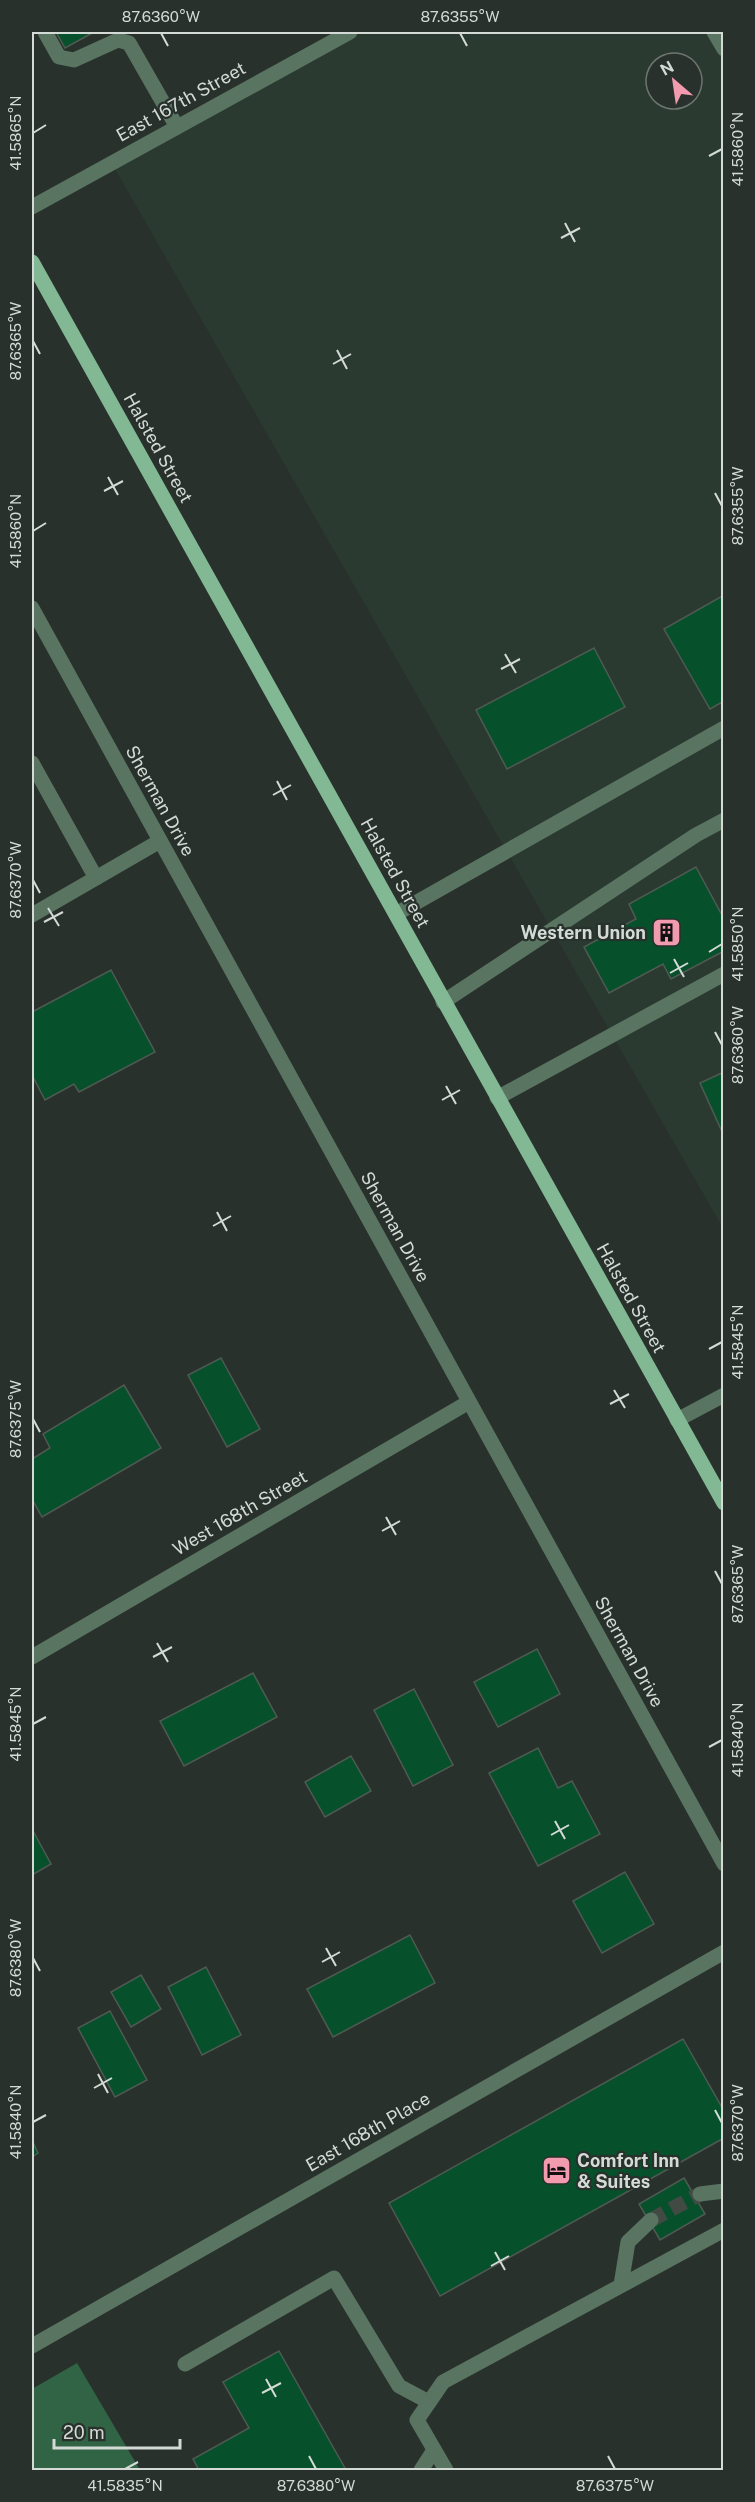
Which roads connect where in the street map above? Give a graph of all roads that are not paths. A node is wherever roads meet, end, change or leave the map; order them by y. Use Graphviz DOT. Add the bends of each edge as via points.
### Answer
graph roads {
  1 [pos="45,32"];
  2 [pos="350,32"];
  3 [pos="714,32"];
  4 [pos="723,49"];
  5 [pos="177,127"];
  6 [pos="32,207"];
  7 [pos="32,262"];
  8 [pos="32,608"];
  9 [pos="723,728"];
  10 [pos="34,773"];
  11 [pos="723,820"];
  12 [pos="160,841"];
  13 [pos="96,878"];
  14 [pos="396,914"];
  15 [pos="32,915"];
  16 [pos="723,974"];
  17 [pos="443,1002"];
  18 [pos="497,1098"];
  19 [pos="723,1395"];
  20 [pos="469,1402"];
  21 [pos="677,1420"];
  22 [pos="723,1503"];
  23 [pos="32,1658"];
  24 [pos="723,1864"];
  25 [pos="723,1952"];
  26 [pos="723,2191"];
  27 [pos="700,2194"];
  28 [pos="651,2220"];
  29 [pos="723,2230"];
  30 [pos="621,2285"];
  31 [pos="32,2346"];
  32 [pos="185,2364"];
  33 [pos="429,2402"];
  34 [pos="434,2450"];
  35 [pos="421,2470"];
  36 [pos="446,2470"];
  1 -- 5 [label="street" via="59,57 74,60 118,40 129,43"];
  2 -- 5 [label="street, East 167th Street"];
  3 -- 4 [label="street"];
  5 -- 6 [label="street, East 167th Street"];
  7 -- 14 [label="main road, Halsted Street"];
  8 -- 12 [label="street, Sherman Drive"];
  9 -- 14 [label="street"];
  10 -- 13 [label="street"];
  11 -- 17 [label="street"];
  12 -- 13 [label="street"];
  12 -- 20 [label="street, Sherman Drive"];
  13 -- 15 [label="street"];
  14 -- 17 [label="main road, Halsted Street"];
  16 -- 18 [label="street"];
  17 -- 18 [label="main road, Halsted Street"];
  18 -- 21 [label="main road, Halsted Street"];
  19 -- 21 [label="street"];
  20 -- 23 [label="street, West 168th Street"];
  20 -- 24 [label="street, Sherman Drive"];
  21 -- 22 [label="main road, Halsted Street"];
  25 -- 31 [label="street, East 168th Place"];
  26 -- 27 [label="street"];
  28 -- 30 [label="street" via="628,2242"];
  29 -- 30 [label="street"];
  30 -- 33 [label="street" via="443,2382"];
  32 -- 33 [label="street" via="334,2278 399,2386"];
  33 -- 34 [label="street" via="417,2420"];
  34 -- 35 [label="street"];
  34 -- 36 [label="street"];
}
